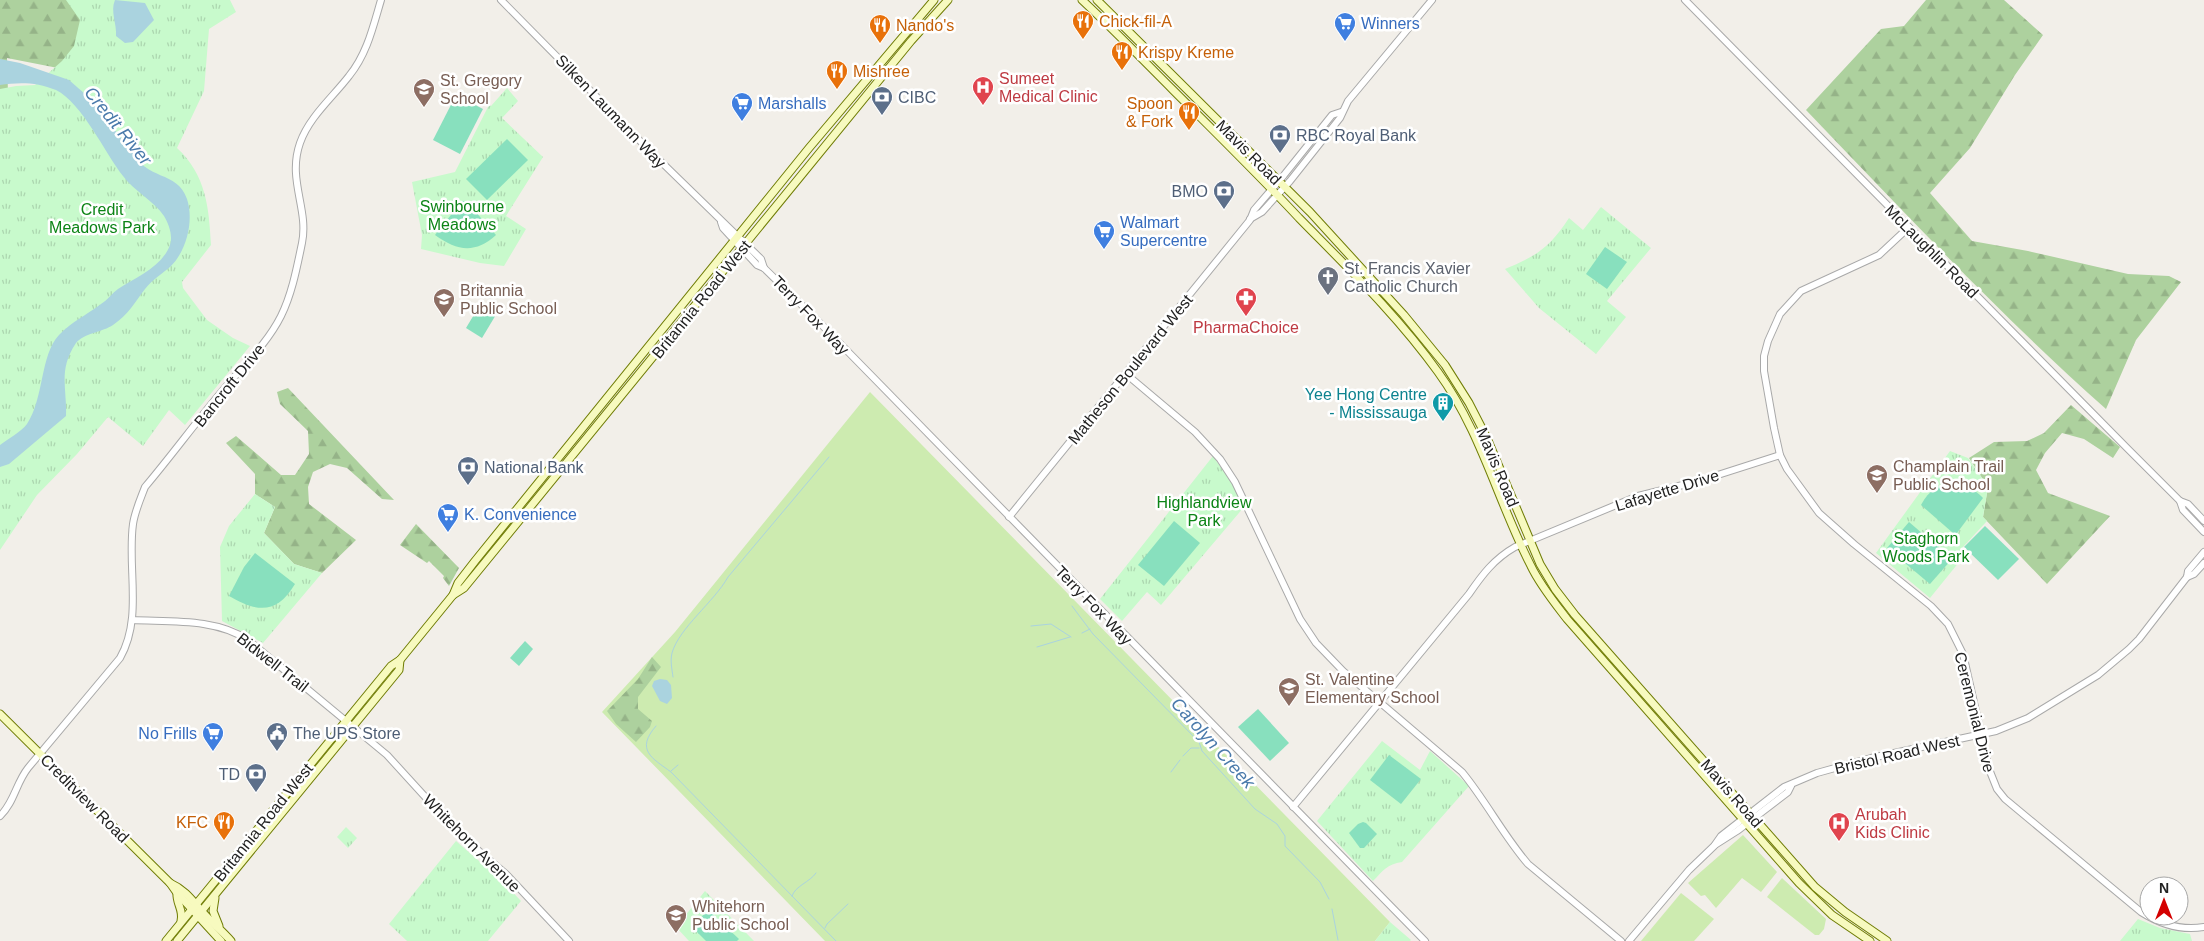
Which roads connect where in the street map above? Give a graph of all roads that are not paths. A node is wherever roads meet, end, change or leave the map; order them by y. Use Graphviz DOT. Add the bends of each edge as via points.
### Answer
graph roads {
  1 [pos="381,0"];
  2 [pos="501,0"];
  3 [pos="934,0"];
  4 [pos="948,0"];
  5 [pos="1082,0"];
  6 [pos="1097,0"];
  7 [pos="1432,0"];
  8 [pos="1685,0"];
  9 [pos="1281,184"];
  10 [pos="1272,188"];
  11 [pos="1278,194"];
  12 [pos="1250,220"];
  13 [pos="1909,227"];
  14 [pos="736,239"];
  15 [pos="744,246"];
  16 [pos="1126,374"];
  17 [pos="1780,455"];
  18 [pos="2180,501"];
  19 [pos="1009,517"];
  20 [pos="2204,521"];
  21 [pos="2204,532"];
  22 [pos="1529,541"];
  23 [pos="1521,544"];
  24 [pos="2204,552"];
  25 [pos="2204,562"];
  26 [pos="2186,577"];
  27 [pos="453,596"];
  28 [pos="132,620"];
  29 [pos="400,660"];
  30 [pos="1380,702"];
  31 [pos="0,714"];
  32 [pos="346,720"];
  33 [pos="353,726"];
  34 [pos="1980,736"];
  35 [pos="41,753"];
  36 [pos="1293,807"];
  37 [pos="1752,815"];
  38 [pos="0,816"];
  39 [pos="1744,821"];
  40 [pos="170,883"];
  41 [pos="177,893"];
  42 [pos="216,895"];
  43 [pos="194,907"];
  44 [pos="200,914"];
  45 [pos="180,924"];
  46 [pos="2204,927"];
  47 [pos="220,928"];
  48 [pos="166,941"];
  49 [pos="178,941"];
  50 [pos="221,941"];
  51 [pos="231,941"];
  52 [pos="569,941"];
  53 [pos="1425,941"];
  54 [pos="1621,941"];
  55 [pos="1629,941"];
  56 [pos="1870,941"];
  57 [pos="1887,941"];
  1 -- 28 [label="street, Bancroft Drive" via="363,55 307,128 297,153 295,177 303,237 286,306 264,342 145,488 137,506 132,525"];
  2 -- 14 [label="street, Silken Laumann Way"];
  3 -- 14 [label="main road, Britannia Road West"];
  4 -- 15 [label="main road, Britannia Road West"];
  5 -- 10 [label="main road, Mavis Road"];
  6 -- 9 [label="main road, Mavis Road"];
  7 -- 9 [label="street, Matheson Boulevard West" via="1341,112 1332,115"];
  8 -- 13 [label="street, McLaughlin Road"];
  9 -- 10 [label="street, Matheson Boulevard West"];
  9 -- 11 [label="street, Matheson Boulevard West"];
  9 -- 22 [label="main road, Mavis Road" via="1398,309 1445,365 1487,438"];
  10 -- 11 [label="main road, Mavis Road"];
  10 -- 12 [label="street, Matheson Boulevard West"];
  11 -- 12 [label="street, Matheson Boulevard West"];
  11 -- 23 [label="main road, Mavis Road" via="1336,254 1438,372 1478,439"];
  12 -- 16 [label="street, Matheson Boulevard West"];
  13 -- 17 [label="street, Ceremonial Drive" via="1879,255 1801,291 1774,323 1764,356 1764,371"];
  13 -- 18 [label="street, McLaughlin Road"];
  14 -- 15 [label="street, Terry Fox Way"];
  14 -- 27 [label="main road, Britannia Road West" via="463,576"];
  15 -- 19 [label="street, Terry Fox Way"];
  15 -- 27 [label="main road, Britannia Road West" via="530,509 464,588"];
  16 -- 19 [label="street, Matheson Boulevard West"];
  16 -- 30 [label="street" via="1195,432 1220,460 1235,482 1300,619 1343,671"];
  17 -- 22 [label="street, Lafayette Drive" via="1699,481 1638,496"];
  17 -- 34 [label="street, Ceremonial Drive" via="1819,513 1931,606 1948,624 1963,654"];
  18 -- 20 [label="street, McLaughlin Road" via="2188,504"];
  18 -- 21 [label="street, McLaughlin Road" via="2183,510"];
  19 -- 36 [label="street, Terry Fox Way"];
  22 -- 23 [label="street, Lafayette Drive"];
  22 -- 37 [label="main road, Mavis Road" via="1555,589 1575,615"];
  23 -- 30 [label="street, Lafayette Drive" via="1493,562"];
  23 -- 39 [label="main road, Mavis Road" via="1531,567 1567,619"];
  24 -- 26 [label="street, Bristol Road West"];
  25 -- 26 [label="street, Bristol Road West" via="2194,574"];
  26 -- 34 [label="street, Bristol Road West" via="2139,639 2098,675 2028,718"];
  27 -- 29 [label="main road, Britannia Road West"];
  28 -- 32 [label="street, Bidwell Trail" via="206,624 236,632"];
  28 -- 35 [label="street, Bancroft Drive" via="128,643 120,658"];
  29 -- 32 [label="main road, Britannia Road West" via="391,666"];
  29 -- 33 [label="main road, Britannia Road West" via="399,670"];
  30 -- 36 [label="street, Lafayette Drive"];
  30 -- 54 [label="street" via="1459,769 1528,864"];
  31 -- 35 [label="main road, Creditview Road"];
  32 -- 33 [label="street, Bidwell Trail"];
  32 -- 43 [label="main road, Britannia Road West"];
  33 -- 42 [label="main road, Britannia Road West"];
  33 -- 52 [label="street, Whitehorn Avenue" via="387,755 446,821 506,874"];
  34 -- 37 [label="street, Bristol Road West" via="1817,773 1784,787"];
  34 -- 46 [label="street, Ceremonial Drive" via="1992,778 2005,799 2018,811 2146,915 2167,925"];
  35 -- 38 [label="street, Bancroft Drive" via="24,772 9,805"];
  35 -- 40 [label="main road, Creditview Road"];
  36 -- 53 [label="street, Terry Fox Way"];
  37 -- 39 [label="street, Bristol Road West"];
  37 -- 57 [label="main road, Mavis Road" via="1815,887"];
  39 -- 55 [label="street, Bristol Road West" via="1721,836 1688,870"];
  39 -- 56 [label="main road, Mavis Road" via="1817,902"];
  40 -- 41 [label="main road, Creditview Road"];
  40 -- 43 [label="main road, Creditview Road" via="180,887"];
  41 -- 43 [label="main road, Creditview Road"];
  41 -- 45 [label="main road" via="176,900 182,911"];
  42 -- 44 [label="main road, Britannia Road West"];
  42 -- 47 [label="main road" via="213,911"];
  43 -- 44 [label="main road, Creditview Road"];
  43 -- 45 [label="main road, Britannia Road West"];
  44 -- 47 [label="main road, Creditview Road"];
  44 -- 49 [label="main road, Britannia Road West"];
  44 -- 50 [label="main road, Creditview Road"];
  45 -- 48 [label="main road, Britannia Road West"];
  47 -- 51 [label="main road, Creditview Road"];
}
